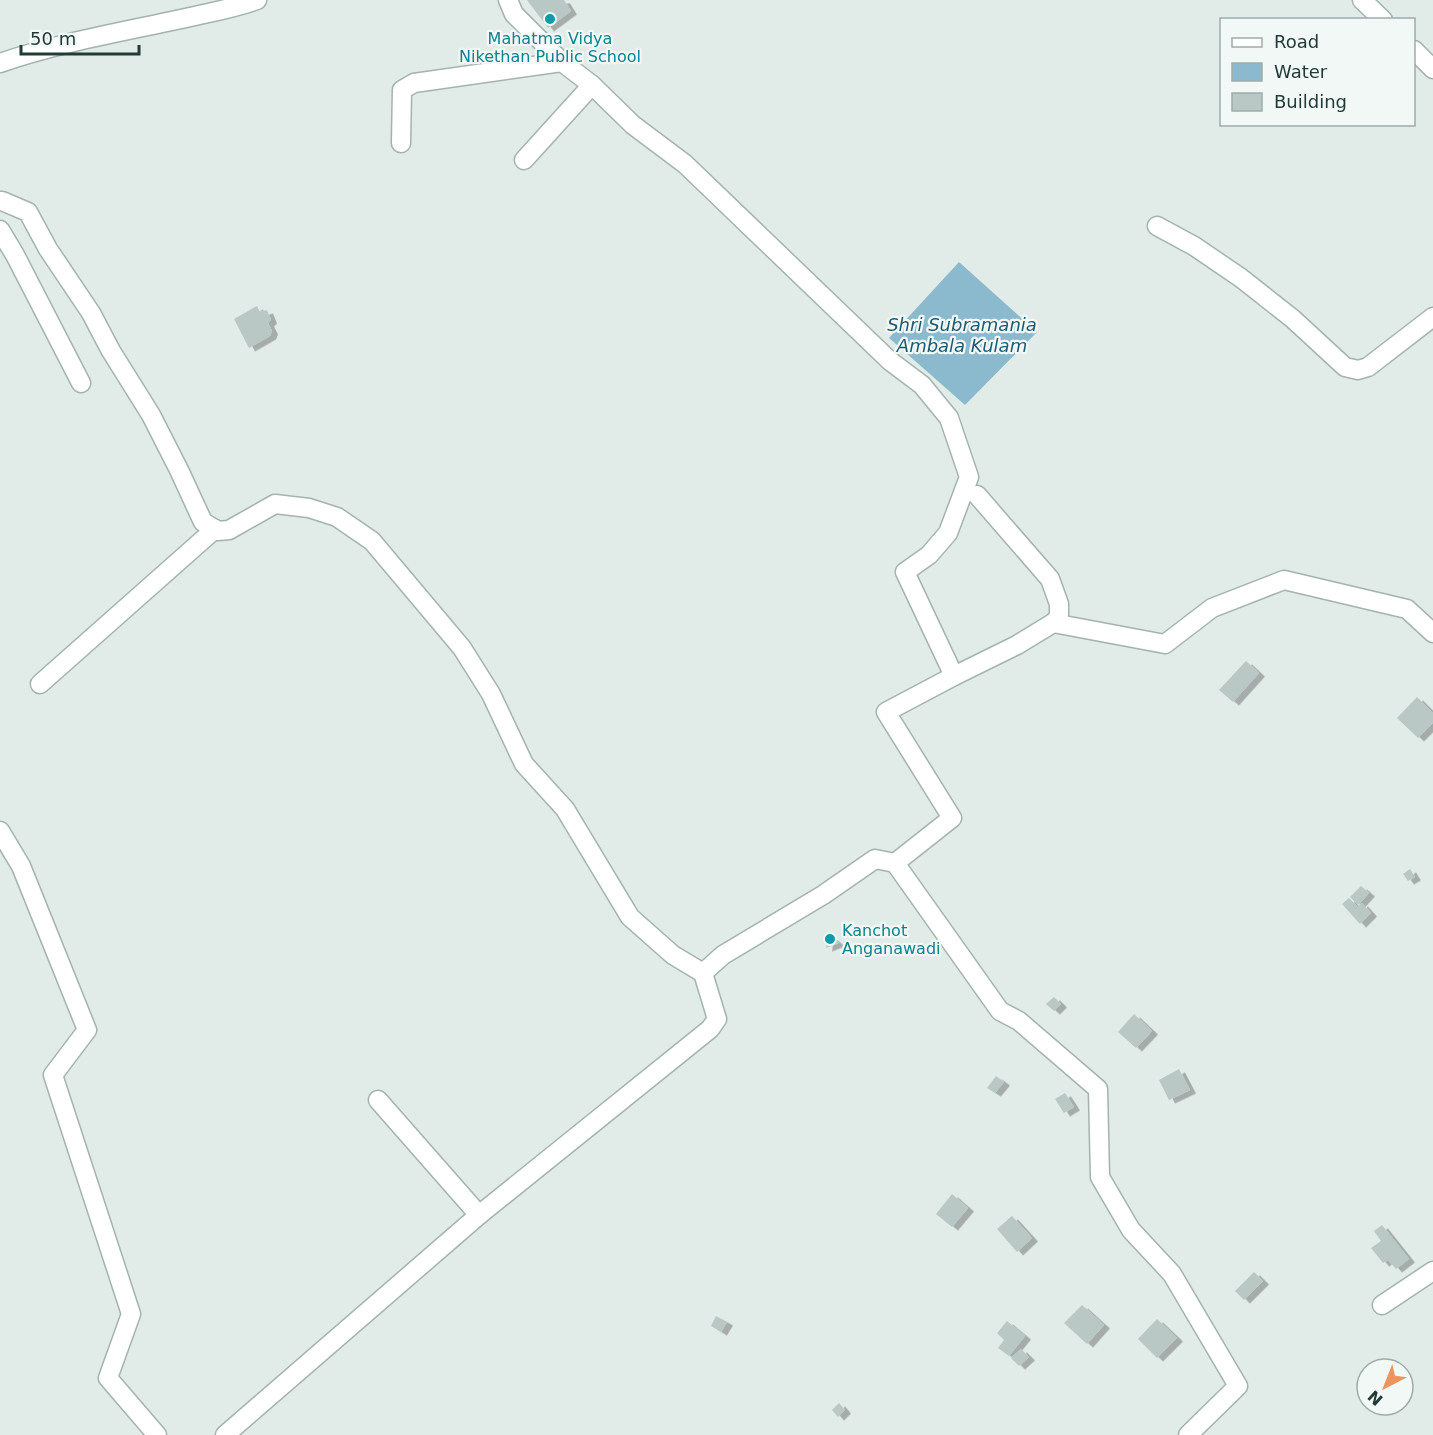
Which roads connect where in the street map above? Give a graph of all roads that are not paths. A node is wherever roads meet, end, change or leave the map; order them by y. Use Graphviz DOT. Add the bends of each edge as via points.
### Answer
graph roads {
  1 [pos="257,0"];
  2 [pos="508,0"];
  3 [pos="1362,0"];
  4 [pos="1381,18"];
  5 [pos="1415,52"];
  6 [pos="562,62"];
  7 [pos="0,63"];
  8 [pos="1433,69"];
  9 [pos="592,85"];
  10 [pos="401,143"];
  11 [pos="524,160"];
  12 [pos="0,201"];
  13 [pos="1157,226"];
  14 [pos="0,230"];
  15 [pos="1433,317"];
  16 [pos="81,383"];
  17 [pos="977,495"];
  18 [pos="214,529"];
  19 [pos="1053,623"];
  20 [pos="1433,633"];
  21 [pos="954,676"];
  22 [pos="40,684"];
  23 [pos="0,831"];
  24 [pos="895,863"];
  25 [pos="703,973"];
  26 [pos="378,1100"];
  27 [pos="479,1215"];
  28 [pos="1433,1271"];
  29 [pos="1382,1305"];
  30 [pos="157,1435"];
  31 [pos="225,1435"];
  32 [pos="1188,1435"];
  1 -- 7 [label="street"];
  2 -- 6 [label="street" via="514,14"];
  3 -- 4 [label="street"];
  5 -- 8 [label="street"];
  6 -- 9 [label="street"];
  6 -- 10 [label="street" via="414,83 402,90"];
  9 -- 11 [label="street"];
  9 -- 21 [label="street" via="633,124 685,164 890,361 922,385 949,418 969,477 948,533 929,555 905,572"];
  12 -- 18 [label="street" via="28,212 151,415 203,522"];
  13 -- 15 [label="street" via="1241,278 1345,367 1368,367"];
  14 -- 16 [label="street"];
  17 -- 19 [label="street" via="1050,579 1059,604 1059,617"];
  18 -- 22 [label="street"];
  18 -- 25 [label="street" via="229,530 275,504 309,508 337,517 372,541 462,648 491,694 524,764 565,809 630,917 673,955"];
  19 -- 20 [label="street" via="1165,644 1212,608 1284,580 1407,609"];
  19 -- 21 [label="street"];
  21 -- 24 [label="street" via="886,712 952,818"];
  23 -- 30 [label="street" via="21,866 87,1030 53,1076 131,1314 108,1378"];
  24 -- 25 [label="street" via="875,859 723,956"];
  24 -- 32 [label="street" via="999,1011 1019,1021 1098,1089 1100,1177 1131,1230 1172,1274 1238,1386"];
  25 -- 27 [label="street" via="717,1019 710,1029"];
  26 -- 27 [label="street"];
  27 -- 31 [label="street"];
  28 -- 29 [label="street"];
}
